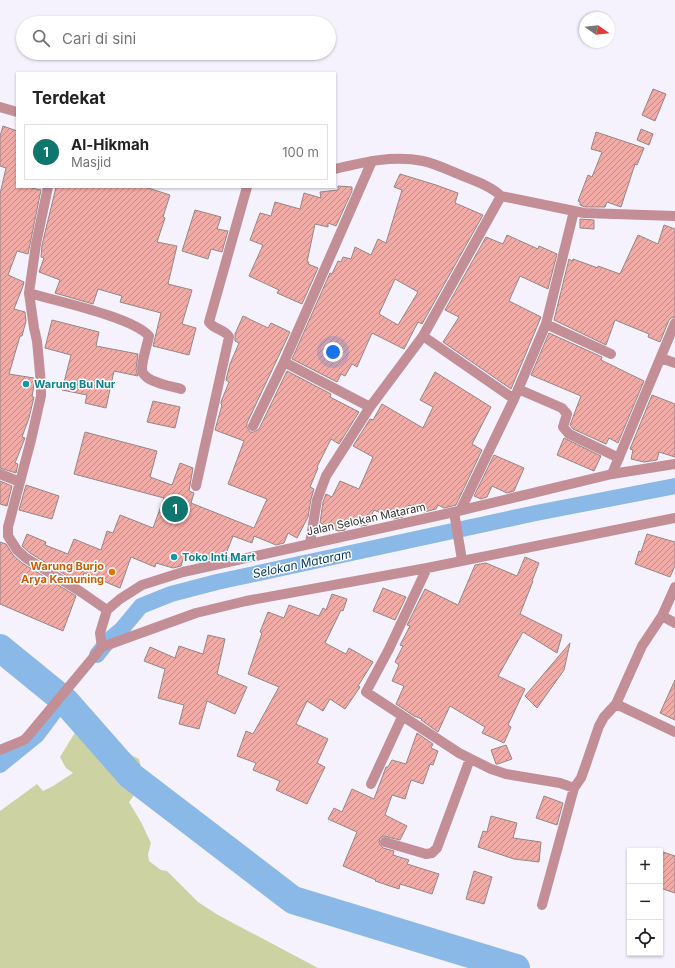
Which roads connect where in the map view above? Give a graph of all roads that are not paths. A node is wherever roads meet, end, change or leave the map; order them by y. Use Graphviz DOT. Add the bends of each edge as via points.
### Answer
graph roads {
  1 [pos="0,107"];
  2 [pos="16,112"];
  3 [pos="372,161"];
  4 [pos="336,169"];
  5 [pos="48,188"];
  6 [pos="247,188"];
  7 [pos="501,196"];
  8 [pos="574,211"];
  9 [pos="675,216"];
  10 [pos="29,293"];
  11 [pos="675,323"];
  12 [pos="546,324"];
  13 [pos="422,336"];
  14 [pos="611,354"];
  15 [pos="661,358"];
  16 [pos="284,362"];
  17 [pos="675,363"];
  18 [pos="181,389"];
  19 [pos="518,389"];
  20 [pos="514,399"];
  21 [pos="370,407"];
  22 [pos="253,426"];
  23 [pos="619,458"];
  24 [pos="675,464"];
  25 [pos="0,474"];
  26 [pos="612,474"];
  27 [pos="20,482"];
  28 [pos="196,486"];
  29 [pos="457,514"];
  30 [pos="675,518"];
  31 [pos="310,543"];
  32 [pos="462,556"];
  33 [pos="427,568"];
  34 [pos="675,587"];
  35 [pos="107,610"];
  36 [pos="662,616"];
  37 [pos="675,623"];
  38 [pos="102,641"];
  39 [pos="616,704"];
  40 [pos="402,717"];
  41 [pos="675,732"];
  42 [pos="0,750"];
  43 [pos="470,759"];
  44 [pos="372,784"];
  45 [pos="574,788"];
  46 [pos="385,842"];
  47 [pos="542,905"];
  1 -- 2 [label="street"];
  3 -- 4 [label="street"];
  3 -- 7 [label="street" via="401,158 423,161 467,178"];
  3 -- 16 [label="street"];
  5 -- 10 [label="street"];
  6 -- 28 [label="street" via="210,322 229,337"];
  7 -- 8 [label="street"];
  7 -- 13 [label="street"];
  8 -- 9 [label="street"];
  8 -- 12 [label="street"];
  10 -- 18 [label="street" via="112,316 145,331 149,336 142,370 144,377"];
  10 -- 27 [label="street" via="37,341 41,390"];
  11 -- 15 [label="street"];
  12 -- 14 [label="street"];
  12 -- 19 [label="street"];
  13 -- 20 [label="street"];
  13 -- 21 [label="street"];
  15 -- 17 [label="street"];
  15 -- 23 [label="street"];
  16 -- 21 [label="street"];
  16 -- 22 [label="street"];
  19 -- 20 [label="street"];
  19 -- 23 [label="street" via="562,408 567,414 563,427 569,434"];
  20 -- 29 [label="street"];
  21 -- 31 [label="street" via="326,476 317,500"];
  23 -- 26 [label="street"];
  24 -- 26 [label="street, Jalan Selokan Mataram"];
  25 -- 27 [label="street"];
  26 -- 29 [label="street, Jalan Selokan Mataram"];
  27 -- 35 [label="street" via="8,527 8,536 17,550"];
  29 -- 31 [label="street, Jalan Selokan Mataram"];
  29 -- 32 [label="street"];
  30 -- 32 [label="street"];
  31 -- 35 [label="street, Jalan Selokan Mataram" via="183,572 142,585"];
  32 -- 33 [label="street"];
  33 -- 38 [label="street" via="246,601"];
  33 -- 40 [label="street" via="366,692"];
  34 -- 36 [label="street"];
  35 -- 38 [label="street"];
  36 -- 37 [label="street"];
  36 -- 39 [label="street" via="642,646"];
  38 -- 42 [label="street" via="92,658 24,740"];
  39 -- 41 [label="street"];
  39 -- 45 [label="street" via="599,726 585,767"];
  40 -- 43 [label="street"];
  40 -- 44 [label="street"];
  43 -- 45 [label="street" via="506,774 560,783"];
  43 -- 46 [label="street" via="437,848 432,853 426,854"];
  45 -- 47 [label="street"];
}
